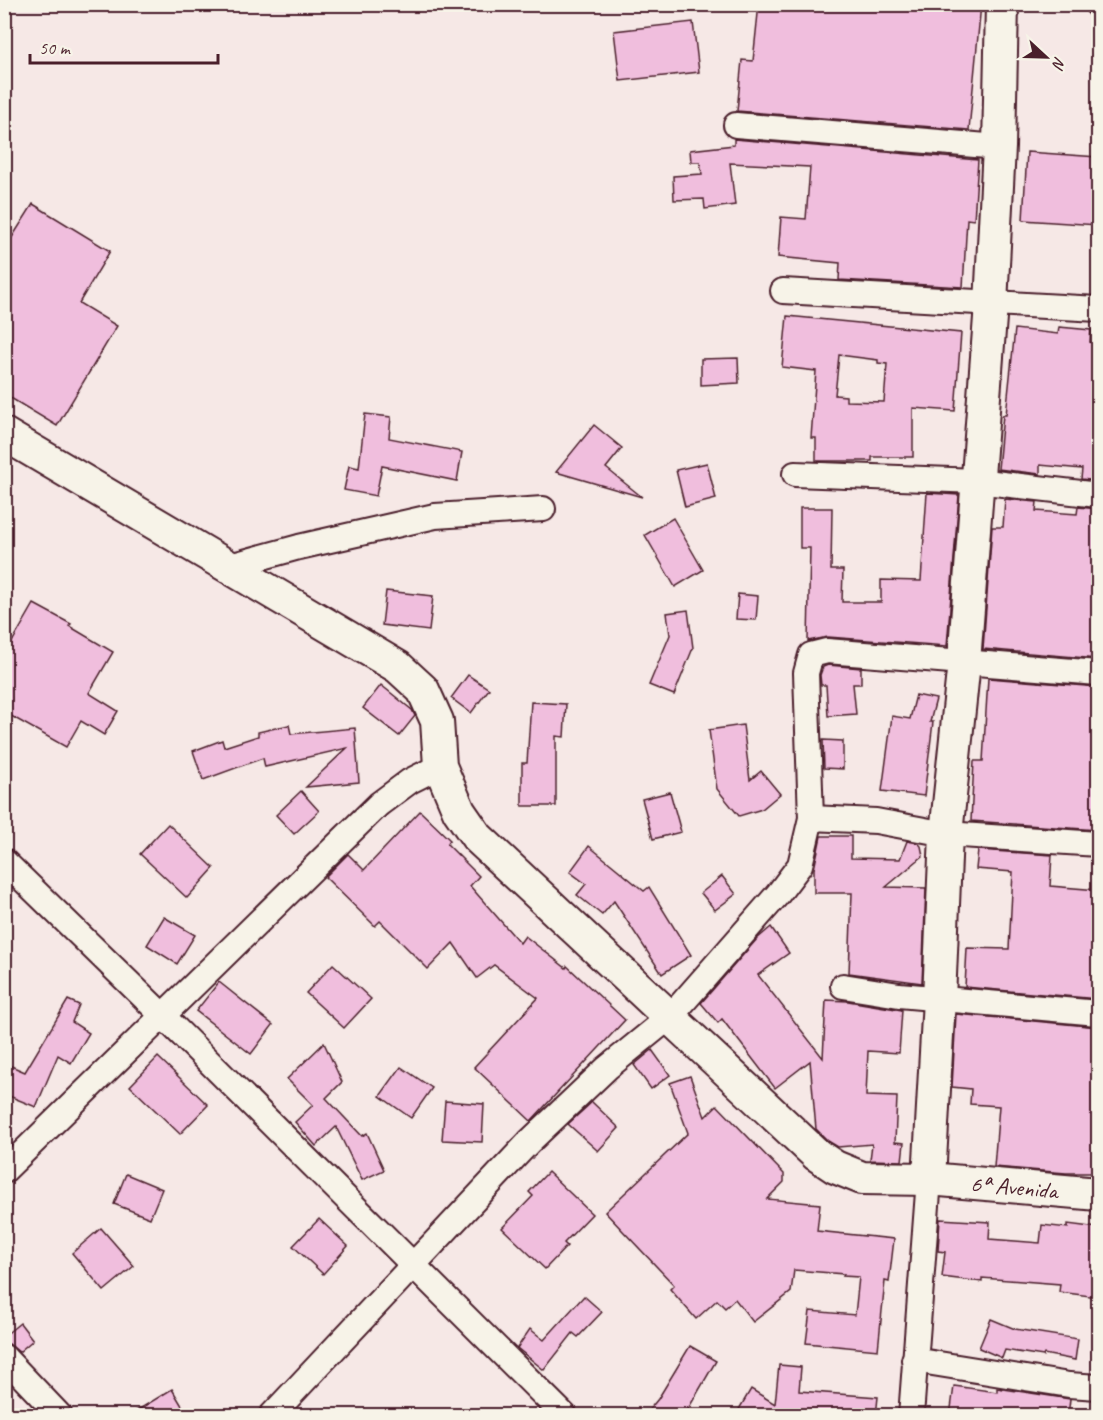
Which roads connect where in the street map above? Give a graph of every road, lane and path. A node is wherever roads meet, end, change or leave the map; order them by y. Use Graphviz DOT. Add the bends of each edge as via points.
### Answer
graph roads {
  1 [pos="1002,4"];
  2 [pos="736,125"];
  3 [pos="999,147"];
  4 [pos="783,291"];
  5 [pos="991,304"];
  6 [pos="1098,309"];
  7 [pos="4,434"];
  8 [pos="795,474"];
  9 [pos="978,481"];
  10 [pos="1098,495"];
  11 [pos="543,509"];
  12 [pos="226,567"];
  13 [pos="964,662"];
  14 [pos="1098,673"];
  15 [pos="440,766"];
  16 [pos="811,818"];
  17 [pos="946,834"];
  18 [pos="1098,844"];
  19 [pos="4,861"];
  20 [pos="843,986"];
  21 [pos="939,999"];
  22 [pos="1098,1013"];
  23 [pos="162,1015"];
  24 [pos="671,1016"];
  25 [pos="4,1171"];
  26 [pos="929,1179"];
  27 [pos="1098,1194"];
  28 [pos="413,1265"];
  29 [pos="4,1357"];
  30 [pos="914,1360"];
  31 [pos="1098,1386"];
  32 [pos="60,1416"];
  33 [pos="271,1416"];
  34 [pos="565,1416"];
  35 [pos="911,1416"];
  1 -- 3 [label="street"];
  2 -- 3 [label="street"];
  3 -- 5 [label="street"];
  4 -- 5 [label="street"];
  5 -- 6 [label="street"];
  5 -- 9 [label="street"];
  7 -- 12 [label="street, 6ª Avenida"];
  8 -- 9 [label="street"];
  9 -- 10 [label="street"];
  9 -- 13 [label="street"];
  11 -- 12 [label="street" via="435,516"];
  12 -- 15 [label="street, 6ª Avenida" via="398,667 423,690 437,721"];
  13 -- 14 [label="street"];
  13 -- 16 [label="street" via="827,651 811,655 806,673"];
  13 -- 17 [label="street"];
  15 -- 23 [label="street" via="410,781 379,804"];
  15 -- 24 [label="street, 6ª Avenida" via="459,811 477,837"];
  16 -- 17 [label="street" via="876,821"];
  16 -- 24 [label="street" via="800,865"];
  17 -- 18 [label="street"];
  17 -- 21 [label="street"];
  19 -- 23 [label="street"];
  20 -- 21 [label="street"];
  21 -- 22 [label="street"];
  21 -- 26 [label="street"];
  23 -- 25 [label="street"];
  23 -- 28 [label="street"];
  24 -- 26 [label="street, 6ª Avenida" via="817,1155 835,1167 862,1178"];
  24 -- 28 [label="street" via="538,1134"];
  26 -- 27 [label="street, 6ª Avenida"];
  26 -- 30 [label="street"];
  28 -- 33 [label="street"];
  28 -- 34 [label="street"];
  29 -- 32 [label="street"];
  30 -- 31 [label="street"];
  30 -- 35 [label="street"];
}
